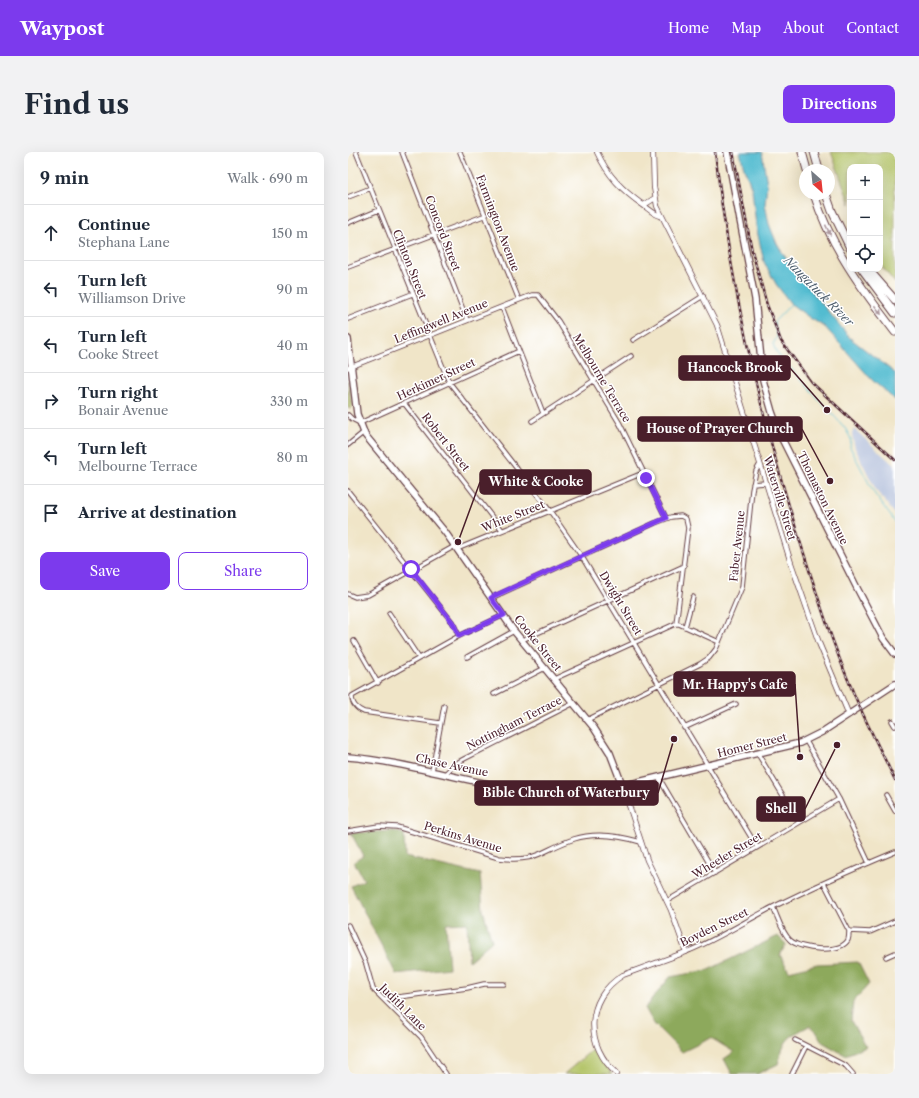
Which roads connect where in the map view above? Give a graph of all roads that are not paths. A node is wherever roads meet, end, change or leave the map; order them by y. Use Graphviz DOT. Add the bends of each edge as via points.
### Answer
graph roads {
  1 [pos="356,152"];
  2 [pos="402,152"];
  3 [pos="460,152"];
  4 [pos="597,152"];
  5 [pos="654,152"];
  6 [pos="727,152"];
  7 [pos="802,152"];
  8 [pos="814,152"];
  9 [pos="805,164"];
  10 [pos="817,164"];
  11 [pos="371,188"];
  12 [pos="348,197"];
  13 [pos="655,198"];
  14 [pos="816,200"];
  15 [pos="829,200"];
  16 [pos="830,200"];
  17 [pos="644,205"];
  18 [pos="379,210"];
  19 [pos="486,215"];
  20 [pos="661,216"];
  21 [pos="348,223"];
  22 [pos="434,234"];
  23 [pos="848,236"];
  24 [pos="847,242"];
  25 [pos="395,250"];
  26 [pos="348,267"];
  27 [pos="864,272"];
  28 [pos="871,272"];
  29 [pos="412,294"];
  30 [pos="537,295"];
  31 [pos="703,296"];
  32 [pos="519,300"];
  33 [pos="895,300"];
  34 [pos="502,307"];
  35 [pos="895,313"];
  36 [pos="348,319"];
  37 [pos="467,320"];
  38 [pos="895,332"];
  39 [pos="429,336"];
  40 [pos="348,339"];
  41 [pos="634,340"];
  42 [pos="519,351"];
  43 [pos="631,356"];
  44 [pos="350,367"];
  45 [pos="449,382"];
  46 [pos="594,382"];
  47 [pos="404,403"];
  48 [pos="543,414"];
  49 [pos="348,415"];
  50 [pos="532,421"];
  51 [pos="360,423"];
  52 [pos="364,432"];
  53 [pos="348,445"];
  54 [pos="760,464"];
  55 [pos="643,473"];
  56 [pos="765,483"];
  57 [pos="753,484"];
  58 [pos="348,491"];
  59 [pos="550,511"];
  60 [pos="666,518"];
  61 [pos="502,530"];
  62 [pos="456,547"];
  63 [pos="582,557"];
  64 [pos="684,566"];
  65 [pos="411,569"];
  66 [pos="348,594"];
  67 [pos="693,597"];
  68 [pos="491,598"];
  69 [pos="608,599"];
  70 [pos="389,613"];
  71 [pos="504,615"];
  72 [pos="676,624"];
  73 [pos="685,627"];
  74 [pos="514,630"];
  75 [pos="459,636"];
  76 [pos="354,640"];
  77 [pos="522,640"];
  78 [pos="634,642"];
  79 [pos="719,642"];
  80 [pos="895,654"];
  81 [pos="466,657"];
  82 [pos="419,658"];
  83 [pos="545,668"];
  84 [pos="554,679"];
  85 [pos="378,683"];
  86 [pos="895,684"];
  87 [pos="659,686"];
  88 [pos="494,694"];
  89 [pos="574,703"];
  90 [pos="736,704"];
  91 [pos="444,706"];
  92 [pos="849,715"];
  93 [pos="587,720"];
  94 [pos="892,721"];
  95 [pos="440,723"];
  96 [pos="895,726"];
  97 [pos="684,728"];
  98 [pos="806,741"];
  99 [pos="758,754"];
  100 [pos="348,757"];
  101 [pos="708,767"];
  102 [pos="432,771"];
  103 [pos="445,774"];
  104 [pos="659,778"];
  105 [pos="623,787"];
  106 [pos="886,795"];
  107 [pos="839,799"];
  108 [pos="895,811"];
  109 [pos="799,822"];
  110 [pos="348,831"];
  111 [pos="641,842"];
  112 [pos="757,847"];
  113 [pos="895,852"];
  114 [pos="869,863"];
  115 [pos="716,873"];
  116 [pos="824,883"];
  117 [pos="667,902"];
  118 [pos="773,907"];
  119 [pos="895,921"];
  120 [pos="348,925"];
  121 [pos="849,930"];
  122 [pos="686,952"];
  123 [pos="895,953"];
  124 [pos="886,957"];
  125 [pos="504,984"];
  126 [pos="383,999"];
  127 [pos="795,1040"];
  128 [pos="806,1046"];
  129 [pos="446,1074"];
  130 [pos="617,1074"];
  131 [pos="792,1074"];
  132 [pos="853,1074"];
  1 -- 11 [label="street, Clinton Street"];
  2 -- 22 [label="street, Concord Street"];
  3 -- 19 [label="street, Farmington Avenue"];
  4 -- 17 [label="street" via="615,182 629,196"];
  5 -- 13 [label="street, Waterville Street"];
  6 -- 80 [label="main road, Thomaston Avenue" via="755,298 763,380 772,412 784,443 855,585 883,638"];
  7 -- 9 [label="highway"];
  8 -- 10 [label="highway"];
  11 -- 12 [label="street"];
  11 -- 18 [label="street, Clinton Street"];
  13 -- 17 [label="street"];
  13 -- 20 [label="street, Waterville Street"];
  14 -- 38 [label="highway, one-way" via="830,235 860,287"];
  15 -- 24 [label="highway"];
  16 -- 23 [label="highway"];
  17 -- 20 [label="street"];
  18 -- 21 [label="street"];
  18 -- 25 [label="street, Clinton Street"];
  19 -- 22 [label="street"];
  19 -- 32 [label="street, Farmington Avenue"];
  20 -- 31 [label="street, Waterville Street"];
  22 -- 25 [label="street"];
  22 -- 37 [label="street, Concord Street"];
  25 -- 26 [label="street"];
  25 -- 29 [label="street, Clinton Street"];
  27 -- 35 [label="highway"];
  28 -- 33 [label="highway"];
  29 -- 36 [label="street"];
  29 -- 39 [label="street, Clinton Street"];
  30 -- 32 [label="street, Leffingwell Avenue"];
  30 -- 46 [label="street, Melbourne Terrace" via="553,314"];
  31 -- 41 [label="street"];
  31 -- 54 [label="street, Waterville Street" via="719,331"];
  32 -- 34 [label="street, Leffingwell Avenue"];
  34 -- 37 [label="street, Leffingwell Avenue"];
  34 -- 42 [label="street"];
  37 -- 39 [label="street, Leffingwell Avenue"];
  39 -- 44 [label="street, Leffingwell Avenue"];
  39 -- 45 [label="street, Clinton Street"];
  40 -- 44 [label="main road, Cooke Street"];
  42 -- 45 [label="street, Herkimer Street"];
  42 -- 48 [label="street"];
  43 -- 46 [label="street"];
  44 -- 51 [label="main road, Cooke Street"];
  45 -- 47 [label="street, Herkimer Street"];
  45 -- 59 [label="street, Dwight Street"];
  46 -- 48 [label="street"];
  46 -- 55 [label="street, Melbourne Terrace" via="620,424"];
  47 -- 51 [label="street, Herkimer Street"];
  47 -- 61 [label="street, Robert Street"];
  48 -- 50 [label="street"];
  49 -- 51 [label="street"];
  51 -- 52 [label="main road, Cooke Street"];
  52 -- 53 [label="street"];
  52 -- 62 [label="main road, Cooke Street"];
  54 -- 56 [label="street, Waterville Street"];
  54 -- 57 [label="street, Faber Avenue"];
  55 -- 59 [label="street, White Street"];
  55 -- 60 [label="street, Melbourne Terrace"];
  56 -- 57 [label="street"];
  56 -- 92 [label="street, Waterville Street" via="815,633"];
  57 -- 79 [label="street, Faber Avenue" via="743,584"];
  58 -- 65 [label="street"];
  59 -- 61 [label="street, White Street"];
  59 -- 63 [label="street, Dwight Street"];
  60 -- 63 [label="street"];
  60 -- 64 [label="street" via="681,516 687,521"];
  61 -- 62 [label="street, White Street"];
  62 -- 65 [label="street, White Street"];
  62 -- 68 [label="main road, Cooke Street"];
  63 -- 68 [label="street"];
  63 -- 69 [label="street, Dwight Street"];
  64 -- 69 [label="street"];
  64 -- 72 [label="street"];
  65 -- 66 [label="street, White Street" via="368,595 355,597"];
  65 -- 75 [label="street" via="453,623"];
  67 -- 73 [label="street"];
  68 -- 71 [label="main road, Cooke Street"];
  69 -- 77 [label="street"];
  69 -- 78 [label="street, Dwight Street"];
  70 -- 82 [label="street"];
  71 -- 74 [label="main road, Cooke Street"];
  71 -- 75 [label="street"];
  72 -- 73 [label="street"];
  72 -- 78 [label="street"];
  73 -- 79 [label="street"];
  74 -- 77 [label="main road, Cooke Street"];
  74 -- 81 [label="street"];
  75 -- 82 [label="street"];
  76 -- 85 [label="street"];
  77 -- 83 [label="main road, Cooke Street"];
  78 -- 84 [label="street"];
  78 -- 87 [label="street, Dwight Street"];
  79 -- 87 [label="street, Faber Avenue" via="706,661"];
  82 -- 85 [label="street"];
  83 -- 84 [label="main road, Cooke Street"];
  83 -- 88 [label="street"];
  84 -- 89 [label="main road, Cooke Street"];
  85 -- 95 [label="street" via="352,696 352,702 358,709"];
  86 -- 92 [label="main road, Homer Street"];
  87 -- 93 [label="street, Faber Avenue"];
  87 -- 97 [label="street, Dwight Street"];
  89 -- 93 [label="main road, Cooke Street"];
  89 -- 103 [label="street, Nottingham Terrace" via="464,758"];
  90 -- 97 [label="street"];
  91 -- 95 [label="street"];
  92 -- 98 [label="main road, Homer Street"];
  93 -- 105 [label="main road, Cooke Street" via="608,749"];
  94 -- 96 [label="street"];
  95 -- 102 [label="street"];
  97 -- 101 [label="street, Dwight Street"];
  98 -- 99 [label="main road, Homer Street"];
  98 -- 107 [label="street"];
  99 -- 101 [label="main road, Homer Street"];
  99 -- 109 [label="street"];
  100 -- 102 [label="main road, Chase Avenue"];
  101 -- 104 [label="main road, Homer Street"];
  101 -- 112 [label="street, Dwight Street"];
  102 -- 103 [label="main road, Chase Avenue"];
  103 -- 105 [label="main road, Chase Avenue" via="525,791 553,794 582,794"];
  104 -- 105 [label="main road, Homer Street"];
  104 -- 115 [label="street"];
  105 -- 111 [label="street, Cooke Street"];
  106 -- 108 [label="street"];
  107 -- 109 [label="street, Wheeler Street"];
  107 -- 114 [label="street"];
  109 -- 112 [label="street, Wheeler Street"];
  110 -- 111 [label="street, Perkins Avenue" via="379,826 397,827 499,858 514,860 529,859 563,843 584,837 609,836"];
  111 -- 117 [label="street, Cooke Street"];
  112 -- 115 [label="street, Wheeler Street"];
  113 -- 114 [label="street, Boyden Street"];
  114 -- 116 [label="street, Boyden Street"];
  115 -- 117 [label="street, Wheeler Street"];
  116 -- 118 [label="street, Boyden Street"];
  116 -- 121 [label="street"];
  117 -- 122 [label="street, Cooke Street"];
  118 -- 121 [label="street" via="786,935 800,946 822,950 836,947 845,944 849,938"];
  118 -- 122 [label="street, Boyden Street"];
  119 -- 121 [label="street" via="870,932"];
  120 -- 126 [label="street, Judith Lane" via="366,964 373,990"];
  122 -- 130 [label="street, Boyden Street" via="623,975 604,993 594,1016 594,1036 601,1056"];
  123 -- 124 [label="street"];
  125 -- 126 [label="street" via="484,984"];
  126 -- 129 [label="street, Judith Lane" via="421,1037"];
  127 -- 128 [label="street"];
  128 -- 131 [label="street"];
  128 -- 132 [label="street" via="846,1066"];
}
